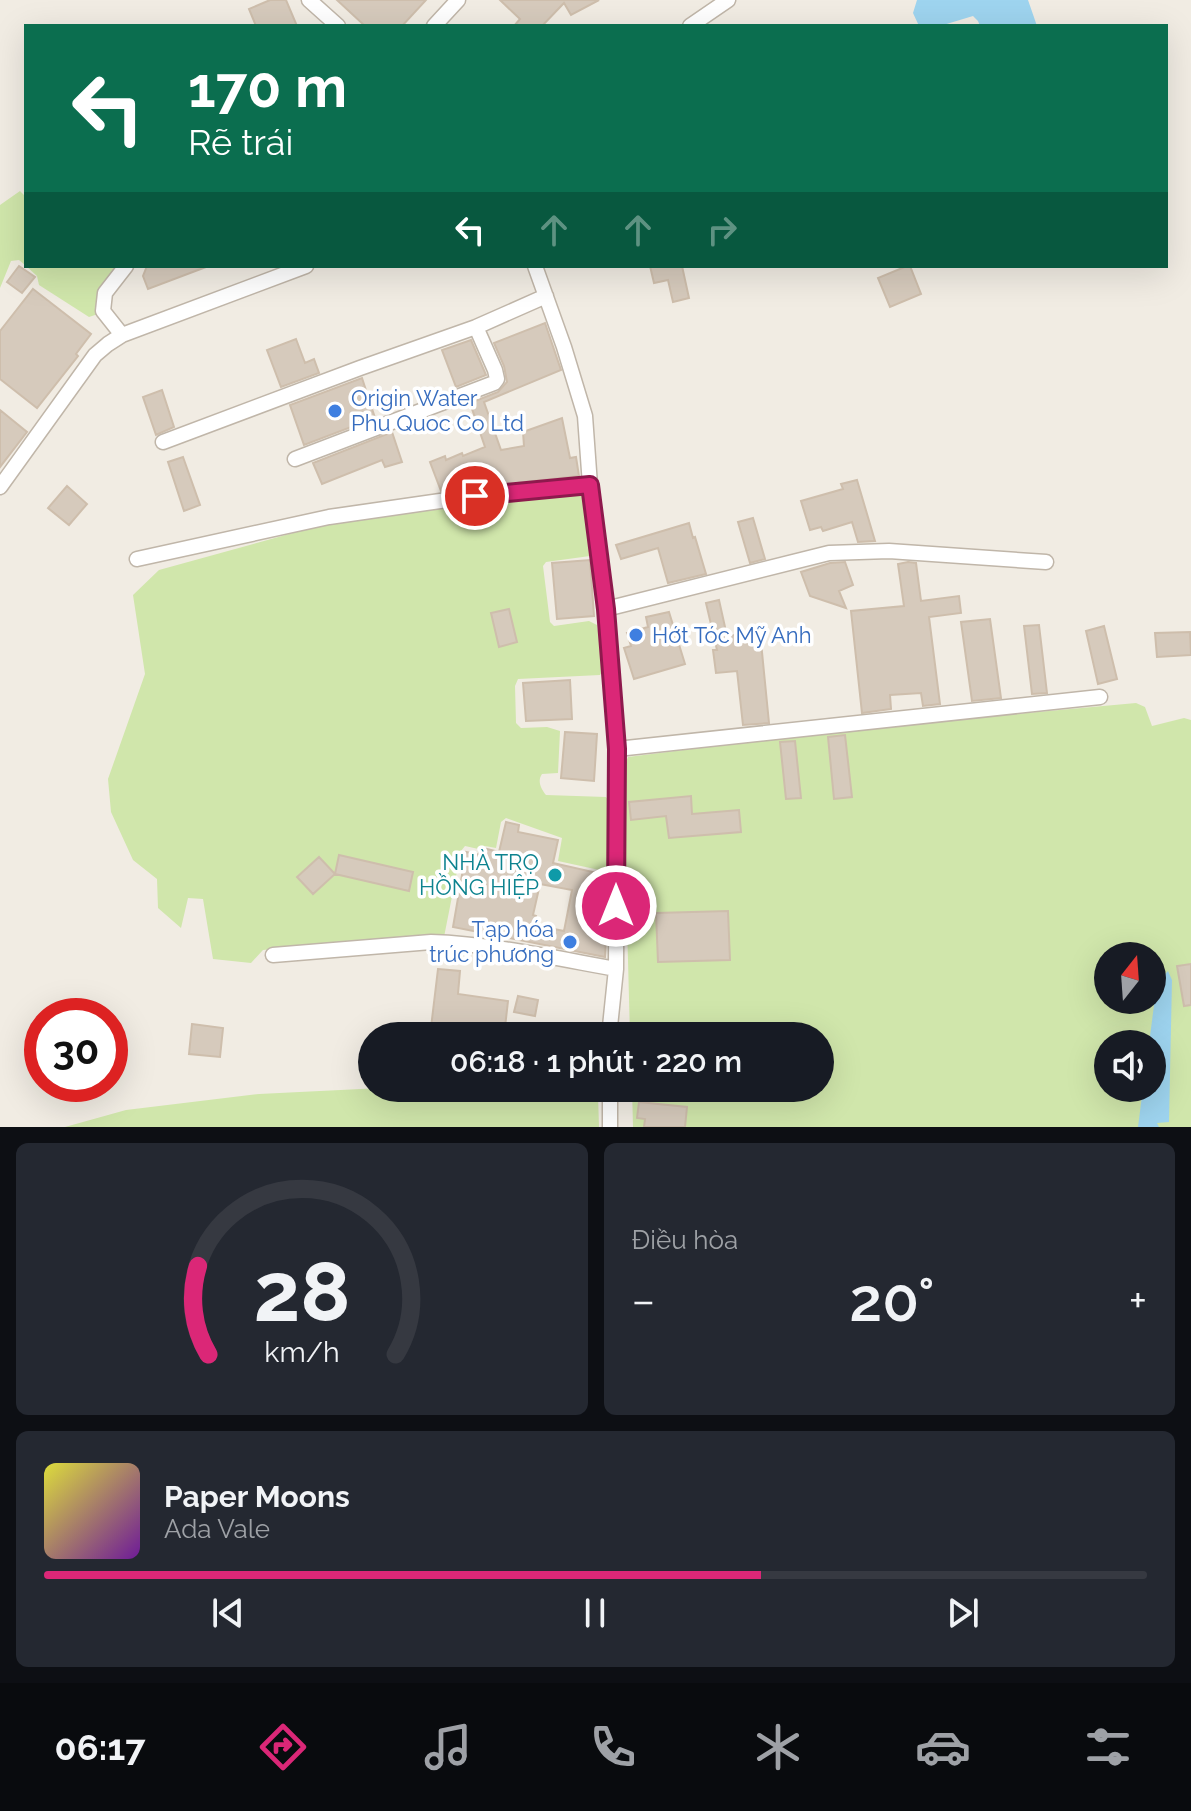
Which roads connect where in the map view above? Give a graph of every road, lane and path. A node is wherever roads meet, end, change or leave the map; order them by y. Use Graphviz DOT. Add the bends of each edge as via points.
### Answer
graph roads {
  1 [pos="309,0"];
  2 [pos="458,0"];
  3 [pos="728,0"];
  4 [pos="336,24"];
  5 [pos="436,24"];
  6 [pos="693,24"];
  7 [pos="124,268"];
  8 [pos="295,268"];
  9 [pos="536,268"];
  10 [pos="266,273"];
  11 [pos="546,296"];
  12 [pos="476,327"];
  13 [pos="122,335"];
  14 [pos="163,442"];
  15 [pos="295,459"];
  16 [pos="590,485"];
  17 [pos="0,487"];
  18 [pos="137,559"];
  19 [pos="1046,562"];
  20 [pos="606,609"];
  21 [pos="1100,697"];
  22 [pos="617,749"];
  23 [pos="273,955"];
  24 [pos="616,969"];
  25 [pos="610,1022"];
  26 [pos="610,1102"];
  27 [pos="610,1127"];
  1 -- 4 [label="street"];
  2 -- 5 [label="street"];
  3 -- 6 [label="street"];
  7 -- 13 [label="street" via="105,293 103,311"];
  8 -- 10 [label="street"];
  9 -- 11 [label="street"];
  10 -- 13 [label="street"];
  11 -- 12 [label="street"];
  11 -- 16 [label="street" via="585,416"];
  12 -- 14 [label="street"];
  12 -- 15 [label="street" via="495,370 494,383"];
  13 -- 17 [label="street" via="95,355"];
  16 -- 18 [label="street" via="329,517"];
  16 -- 20 [label="street"];
  19 -- 20 [label="street" via="889,551 829,553"];
  20 -- 22 [label="street"];
  21 -- 22 [label="street"];
  22 -- 24 [label="street"];
  23 -- 24 [label="street" via="449,942"];
  24 -- 25 [label="street"];
  26 -- 27 [label="street"];
}
